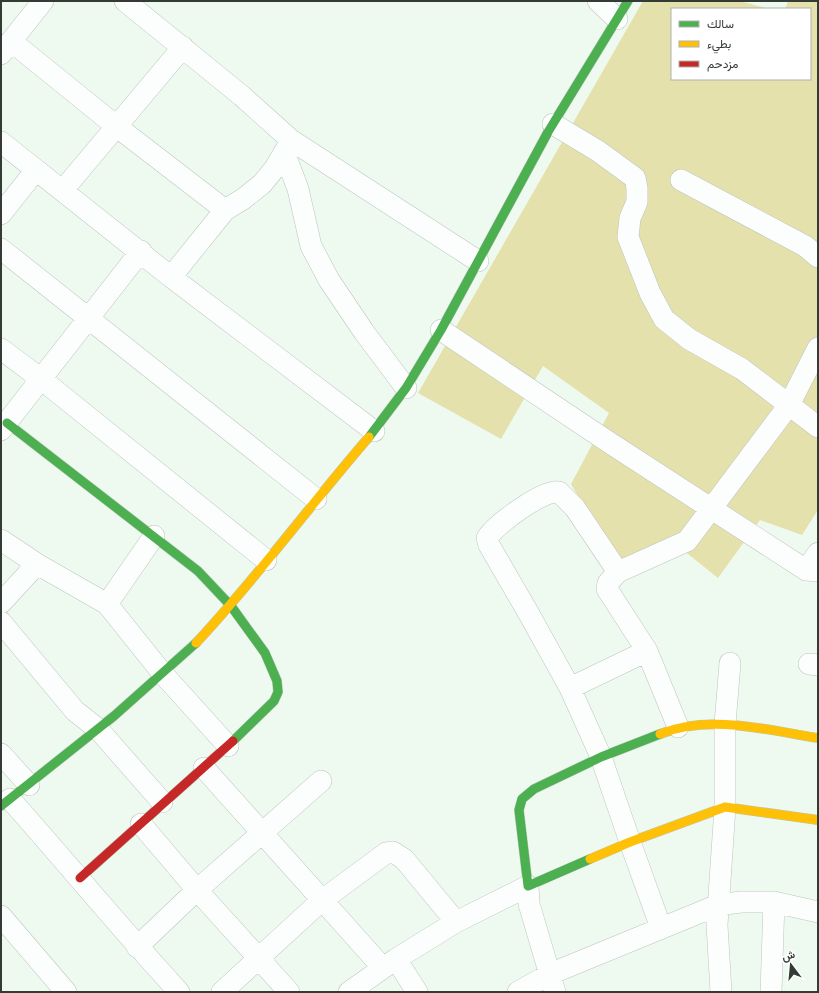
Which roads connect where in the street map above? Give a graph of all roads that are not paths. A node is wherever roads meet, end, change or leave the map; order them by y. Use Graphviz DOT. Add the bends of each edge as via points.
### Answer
graph roads {
  1 [pos="43,1"];
  2 [pos="125,1"];
  3 [pos="598,1"];
  4 [pos="628,1"];
  5 [pos="617,19"];
  6 [pos="183,47"];
  7 [pos="6,48"];
  8 [pos="553,124"];
  9 [pos="116,126"];
  10 [pos="1,142"];
  11 [pos="287,146"];
  12 [pos="36,170"];
  13 [pos="681,180"];
  14 [pos="63,190"];
  15 [pos="226,210"];
  16 [pos="1,214"];
  17 [pos="1,249"];
  18 [pos="141,251"];
  19 [pos="818,258"];
  20 [pos="478,261"];
  21 [pos="171,277"];
  22 [pos="87,319"];
  23 [pos="441,330"];
  24 [pos="818,348"];
  25 [pos="1,349"];
  26 [pos="40,379"];
  27 [pos="406,388"];
  28 [pos="789,405"];
  29 [pos="4,427"];
  30 [pos="818,427"];
  31 [pos="374,431"];
  32 [pos="316,499"];
  33 [pos="713,508"];
  34 [pos="154,536"];
  35 [pos="1,540"];
  36 [pos="818,553"];
  37 [pos="266,560"];
  38 [pos="37,564"];
  39 [pos="812,571"];
  40 [pos="618,572"];
  41 [pos="1,603"];
  42 [pos="107,604"];
  43 [pos="231,606"];
  44 [pos="1,622"];
  45 [pos="647,651"];
  46 [pos="730,663"];
  47 [pos="163,674"];
  48 [pos="570,688"];
  49 [pos="725,724"];
  50 [pos="678,727"];
  51 [pos="98,729"];
  52 [pos="818,738"];
  53 [pos="228,746"];
  54 [pos="1,754"];
  55 [pos="601,757"];
  56 [pos="204,768"];
  57 [pos="321,781"];
  58 [pos="28,785"];
  59 [pos="6,802"];
  60 [pos="162,802"];
  61 [pos="726,807"];
  62 [pos="818,820"];
  63 [pos="142,824"];
  64 [pos="262,833"];
  65 [pos="630,842"];
  66 [pos="80,878"];
  67 [pos="528,886"];
  68 [pos="197,890"];
  69 [pos="321,901"];
  70 [pos="774,902"];
  71 [pos="718,905"];
  72 [pos="818,912"];
  73 [pos="1,916"];
  74 [pos="456,922"];
  75 [pos="661,928"];
  76 [pos="137,946"];
  77 [pos="260,959"];
  78 [pos="389,964"];
  79 [pos="553,983"];
  80 [pos="719,991"];
  81 [pos="66,992"];
  82 [pos="179,992"];
  83 [pos="222,992"];
  84 [pos="290,992"];
  85 [pos="349,992"];
  86 [pos="417,992"];
  87 [pos="518,992"];
  88 [pos="771,992"];
  1 -- 7 [label="street"];
  2 -- 6 [label="street"];
  3 -- 5 [label="street"];
  4 -- 5 [label="street"];
  5 -- 8 [label="street"];
  6 -- 9 [label="street"];
  6 -- 11 [label="street" via="242,96"];
  7 -- 9 [label="street"];
  8 -- 20 [label="street"];
  8 -- 28 [label="street" via="598,151 635,178 637,202 630,218 628,237 650,293 664,319 689,339 742,369"];
  9 -- 14 [label="street"];
  9 -- 15 [label="street"];
  10 -- 12 [label="street"];
  11 -- 15 [label="street" via="275,168 262,184"];
  11 -- 20 [label="street"];
  11 -- 27 [label="street" via="311,246 329,280"];
  12 -- 14 [label="street"];
  12 -- 16 [label="street"];
  13 -- 19 [label="street" via="806,246"];
  14 -- 18 [label="street"];
  15 -- 21 [label="street"];
  17 -- 22 [label="street"];
  18 -- 21 [label="street"];
  18 -- 22 [label="street"];
  20 -- 23 [label="street"];
  21 -- 31 [label="street"];
  22 -- 26 [label="street"];
  22 -- 32 [label="street"];
  23 -- 27 [label="street"];
  23 -- 33 [label="street" via="610,443"];
  24 -- 28 [label="street"];
  25 -- 26 [label="street"];
  26 -- 29 [label="street"];
  26 -- 37 [label="street"];
  27 -- 31 [label="street"];
  28 -- 30 [label="street"];
  28 -- 33 [label="street"];
  29 -- 34 [label="street"];
  31 -- 32 [label="street"];
  32 -- 37 [label="street"];
  33 -- 39 [label="street"];
  33 -- 40 [label="street" via="687,540"];
  34 -- 42 [label="street"];
  34 -- 43 [label="street" via="198,571"];
  35 -- 38 [label="street"];
  36 -- 39 [label="street"];
  37 -- 43 [label="street"];
  38 -- 41 [label="street"];
  38 -- 42 [label="street"];
  40 -- 45 [label="street" via="608,582 607,589"];
  40 -- 48 [label="street" via="575,508 559,492 550,492 509,516 493,529 487,538"];
  42 -- 47 [label="street"];
  43 -- 47 [label="street"];
  43 -- 53 [label="street" via="265,653 277,681 278,692 274,701"];
  44 -- 51 [label="street" via="75,711"];
  45 -- 48 [label="street"];
  45 -- 50 [label="street"];
  46 -- 49 [label="street"];
  47 -- 51 [label="street"];
  47 -- 53 [label="street"];
  48 -- 55 [label="street"];
  49 -- 50 [label="street"];
  49 -- 52 [label="street"];
  49 -- 61 [label="street"];
  50 -- 55 [label="street"];
  51 -- 58 [label="street"];
  51 -- 60 [label="street"];
  53 -- 56 [label="street"];
  54 -- 58 [label="street"];
  55 -- 65 [label="street"];
  55 -- 67 [label="street" via="534,789 522,799 519,810"];
  56 -- 60 [label="street"];
  56 -- 64 [label="street"];
  57 -- 64 [label="street"];
  58 -- 59 [label="street"];
  59 -- 66 [label="street"];
  60 -- 63 [label="street"];
  61 -- 62 [label="street"];
  61 -- 65 [label="street"];
  61 -- 71 [label="street"];
  63 -- 66 [label="street"];
  63 -- 68 [label="street"];
  64 -- 68 [label="street"];
  64 -- 69 [label="street"];
  65 -- 67 [label="street"];
  65 -- 75 [label="street"];
  66 -- 76 [label="street"];
  67 -- 74 [label="street"];
  67 -- 79 [label="street" via="529,904"];
  68 -- 76 [label="street"];
  68 -- 77 [label="street"];
  69 -- 74 [label="street" via="379,856 393,852 404,859"];
  69 -- 77 [label="street"];
  69 -- 78 [label="street"];
  70 -- 71 [label="street"];
  70 -- 72 [label="street"];
  70 -- 88 [label="street"];
  71 -- 75 [label="street"];
  71 -- 80 [label="street"];
  73 -- 81 [label="street"];
  74 -- 78 [label="street"];
  75 -- 79 [label="street"];
  76 -- 82 [label="street"];
  77 -- 83 [label="street"];
  77 -- 84 [label="street"];
  78 -- 85 [label="street"];
  78 -- 86 [label="street"];
  79 -- 87 [label="street"];
}
